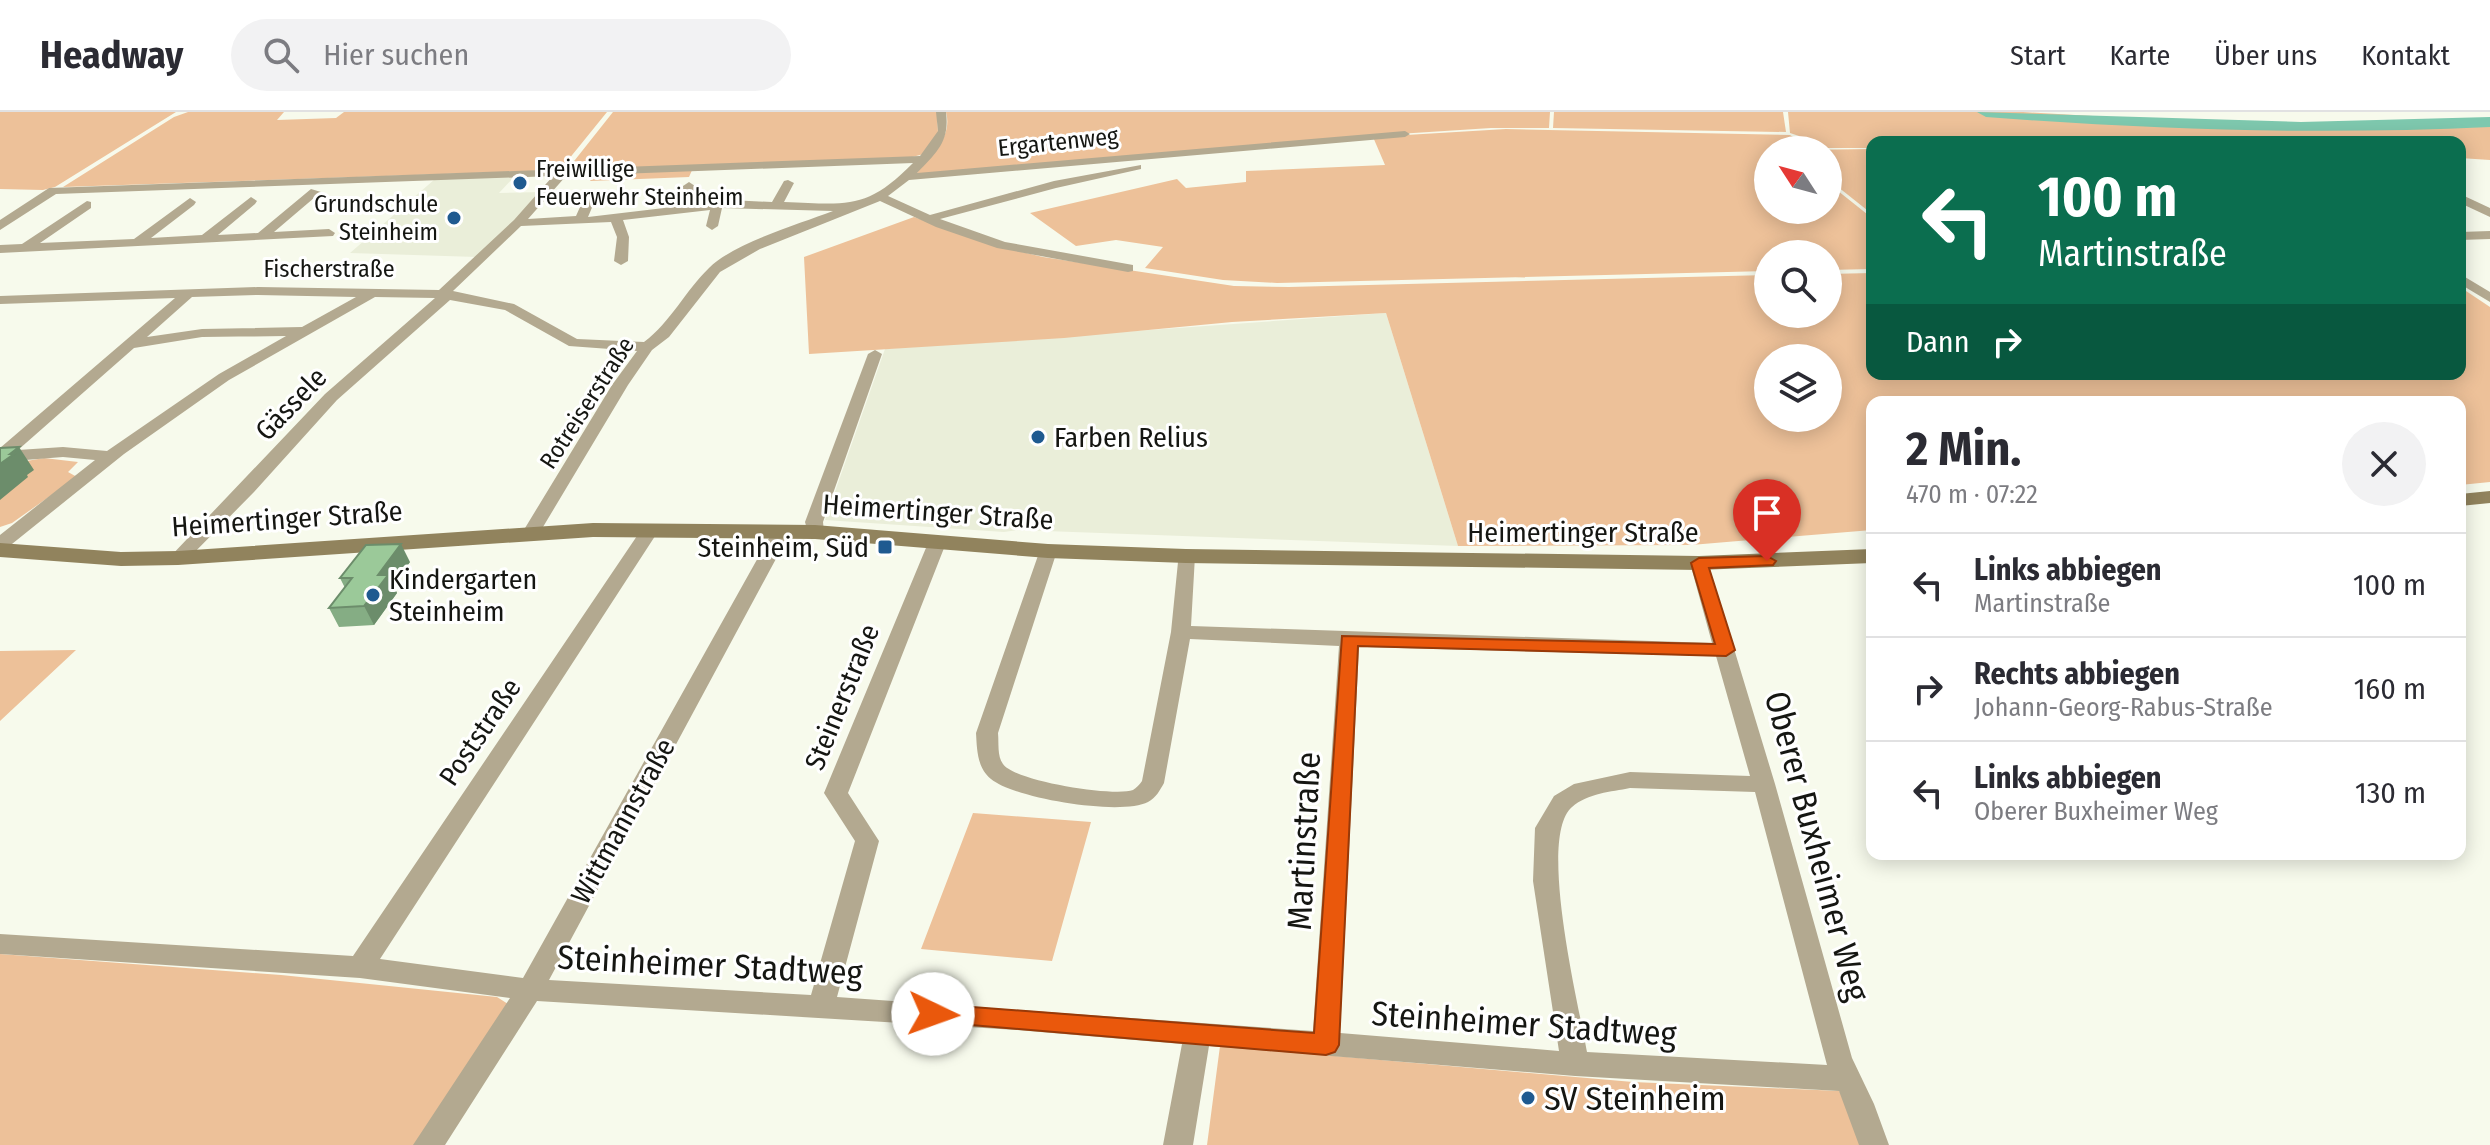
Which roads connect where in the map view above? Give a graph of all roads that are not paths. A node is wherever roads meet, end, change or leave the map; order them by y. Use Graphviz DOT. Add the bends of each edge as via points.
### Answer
graph roads {
  1 [pos="941,112"];
  2 [pos="1405,134"];
  3 [pos="1148,155"];
  4 [pos="925,159"];
  5 [pos="562,173"];
  6 [pos="906,177"];
  7 [pos="788,183"];
  8 [pos="689,186"];
  9 [pos="315,192"];
  10 [pos="880,197"];
  11 [pos="590,198"];
  12 [pos="251,201"];
  13 [pos="190,202"];
  14 [pos="2466,203"];
  15 [pos="87,205"];
  16 [pos="717,206"];
  17 [pos="776,206"];
  18 [pos="855,208"];
  19 [pos="687,209"];
  20 [pos="2490,213"];
  21 [pos="616,218"];
  22 [pos="581,219"];
  23 [pos="928,219"];
  24 [pos="518,223"];
  25 [pos="0,226"];
  26 [pos="712,226"];
  27 [pos="263,235"];
  28 [pos="2490,235"];
  29 [pos="2466,236"];
  30 [pos="207,237"];
  31 [pos="139,241"];
  32 [pos="312,247"];
  33 [pos="25,248"];
  34 [pos="0,249"];
  35 [pos="621,261"];
  36 [pos="1128,268"];
  37 [pos="2466,276"];
  38 [pos="2490,278"];
  39 [pos="2466,280"];
  40 [pos="374,292"];
  41 [pos="188,294"];
  42 [pos="445,294"];
  43 [pos="2490,298"];
  44 [pos="0,300"];
  45 [pos="310,331"];
  46 [pos="124,346"];
  47 [pos="647,347"];
  48 [pos="875,354"];
  49 [pos="0,456"];
  50 [pos="111,456"];
  51 [pos="2490,497"];
  52 [pos="2466,499"];
  53 [pos="650,530"];
  54 [pos="782,531"];
  55 [pos="815,532"];
  56 [pos="531,533"];
  57 [pos="937,543"];
  58 [pos="0,544"];
  59 [pos="0,550"];
  60 [pos="1048,551"];
  61 [pos="1186,556"];
  62 [pos="1866,556"];
  63 [pos="178,558"];
  64 [pos="1699,563"];
  65 [pos="1181,632"];
  66 [pos="1349,640"];
  67 [pos="1726,650"];
  68 [pos="1764,784"];
  69 [pos="0,944"];
  70 [pos="360,967"];
  71 [pos="530,990"];
  72 [pos="821,1007"];
  73 [pos="1197,1036"];
  74 [pos="1326,1045"];
  75 [pos="1575,1064"];
  76 [pos="1847,1079"];
  77 [pos="428,1145"];
  78 [pos="1178,1145"];
  79 [pos="1874,1145"];
  1 -- 4 [label="street, Rotreiserstraße" via="943,131"];
  2 -- 3 [label="street, Ergartenweg"];
  3 -- 6 [label="street, Ergartenweg"];
  3 -- 23 [label="street" via="1152,161 1145,165"];
  4 -- 5 [label="street"];
  4 -- 6 [label="street, Rotreiserstraße"];
  5 -- 24 [label="street, Gässele"];
  5 -- 25 [label="street" via="53,191"];
  6 -- 10 [label="street, Rotreiserstraße"];
  7 -- 17 [label="street"];
  8 -- 19 [label="street"];
  9 -- 27 [label="street"];
  10 -- 18 [label="street, Rotreiserstraße"];
  10 -- 23 [label="street"];
  11 -- 22 [label="street"];
  12 -- 30 [label="street"];
  13 -- 31 [label="street"];
  14 -- 20 [label="street"];
  15 -- 33 [label="street"];
  16 -- 17 [label="street"];
  16 -- 19 [label="street"];
  16 -- 26 [label="street"];
  17 -- 18 [label="street"];
  18 -- 47 [label="street, Rotreiserstraße" via="724,263"];
  19 -- 21 [label="street"];
  21 -- 22 [label="street"];
  21 -- 35 [label="street" via="623,237"];
  22 -- 24 [label="street"];
  23 -- 36 [label="street" via="1020,250"];
  24 -- 42 [label="street, Gässele"];
  27 -- 30 [label="street"];
  27 -- 32 [label="street" via="332,228"];
  28 -- 29 [label="street"];
  30 -- 31 [label="street"];
  31 -- 33 [label="street"];
  33 -- 34 [label="street"];
  37 -- 38 [label="street"];
  39 -- 43 [label="street"];
  40 -- 41 [label="street, Fischerstraße"];
  40 -- 42 [label="street, Fischerstraße"];
  40 -- 45 [label="street"];
  41 -- 44 [label="street, Fischerstraße"];
  41 -- 46 [label="street"];
  42 -- 47 [label="street, Fischerstraße" via="520,311 574,343"];
  42 -- 63 [label="street, Gässele" via="331,397"];
  45 -- 46 [label="street" via="202,333"];
  45 -- 50 [label="street" via="224,377"];
  46 -- 49 [label="street"];
  47 -- 56 [label="street, Rotreiserstraße"];
  48 -- 55 [label="street" via="814,522"];
  49 -- 50 [label="street"];
  50 -- 58 [label="street"];
  51 -- 52 [label="street"];
  53 -- 54 [label="street, Heimertinger Straße"];
  53 -- 56 [label="street, Heimertinger Straße"];
  53 -- 70 [label="street, Poststraße"];
  54 -- 55 [label="street, Heimertinger Straße"];
  54 -- 71 [label="street, Wittmannstraße"];
  55 -- 57 [label="street, Heimertinger Straße"];
  56 -- 63 [label="street, Heimertinger Straße"];
  57 -- 60 [label="street, Heimertinger Straße"];
  57 -- 72 [label="street, Steinerstraße" via="836,793 867,841"];
  59 -- 63 [label="street, Heimertinger Straße"];
  60 -- 61 [label="street, Heimertinger Straße"];
  60 -- 65 [label="street" via="987,733 989,760 1012,783 1122,799 1145,793 1158,762"];
  61 -- 64 [label="street, Heimertinger Straße"];
  61 -- 65 [label="street"];
  62 -- 64 [label="street, Heimertinger Straße"];
  64 -- 67 [label="street, Oberer Buxheimer Weg"];
  65 -- 66 [label="street"];
  66 -- 67 [label="street"];
  66 -- 74 [label="street, Martinstraße"];
  67 -- 68 [label="street, Oberer Buxheimer Weg"];
  68 -- 75 [label="street" via="1630,780 1582,790 1562,802 1547,828 1545,881"];
  68 -- 76 [label="street, Oberer Buxheimer Weg"];
  69 -- 70 [label="street, Steinheimer Stadtweg"];
  70 -- 71 [label="street, Steinheimer Stadtweg"];
  71 -- 72 [label="street, Steinheimer Stadtweg"];
  71 -- 77 [label="street, Wittmannstraße"];
  72 -- 73 [label="street, Steinheimer Stadtweg"];
  73 -- 74 [label="street, Steinheimer Stadtweg"];
  73 -- 78 [label="street"];
  74 -- 75 [label="street, Steinheimer Stadtweg"];
  75 -- 76 [label="street, Steinheimer Stadtweg"];
  76 -- 79 [label="street, Oberer Buxheimer Weg"];
}
